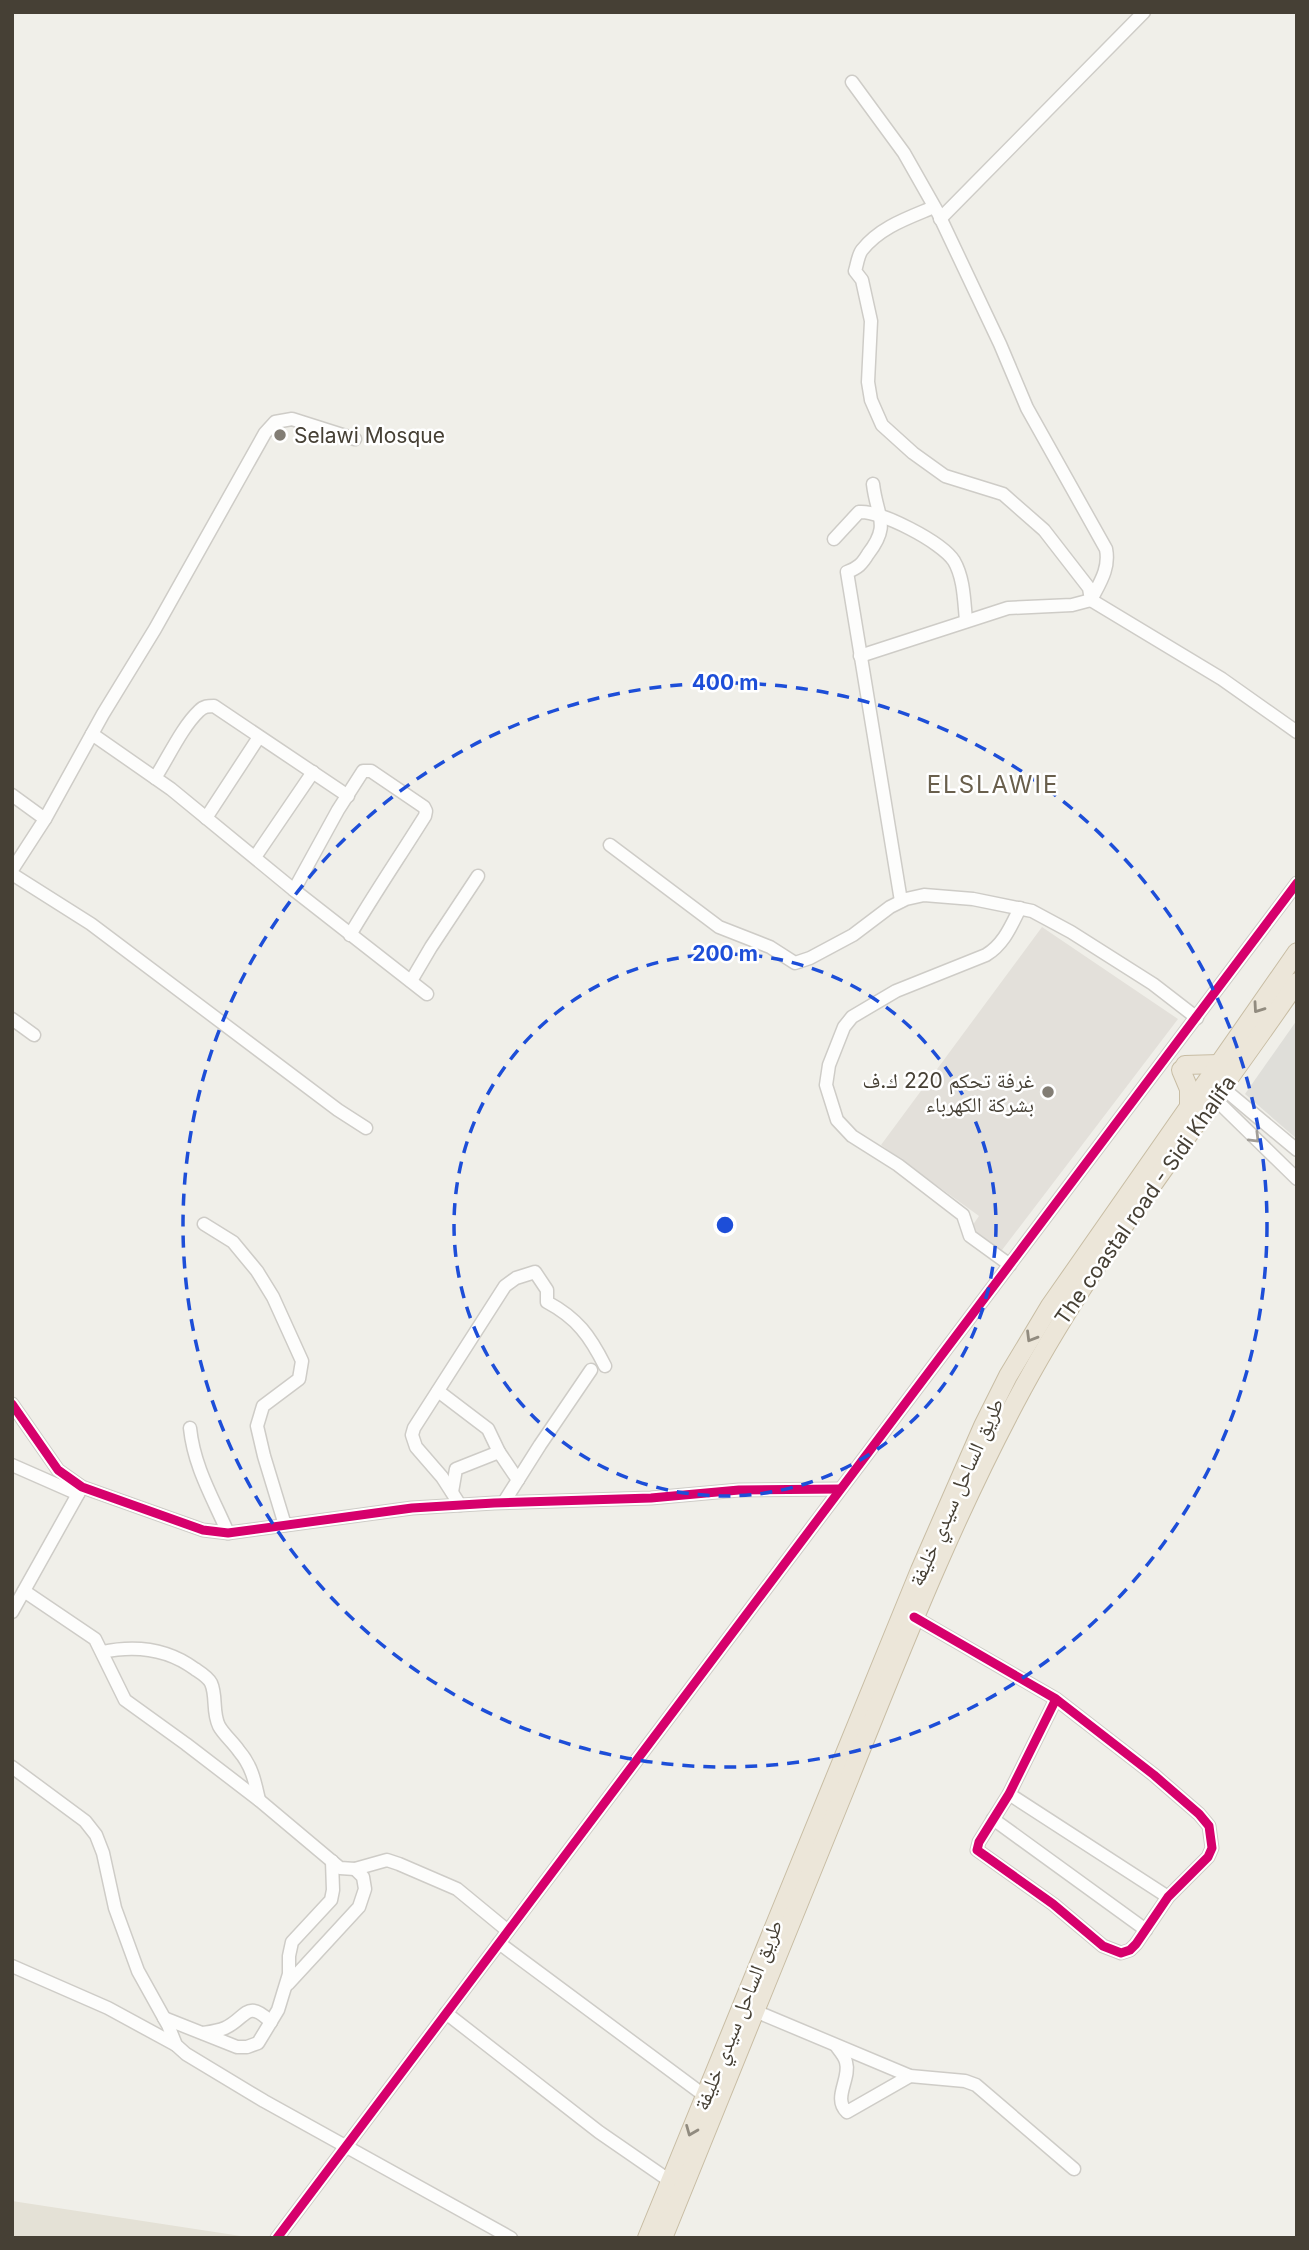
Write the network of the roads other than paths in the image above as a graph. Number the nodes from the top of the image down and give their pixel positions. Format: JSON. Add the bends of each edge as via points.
{"nodes":[{"id":1,"x":1144,"y":12,"type":"edge"},
{"id":2,"x":852,"y":82,"type":"dead end"},
{"id":3,"x":934,"y":206,"type":"junction"},
{"id":4,"x":940,"y":219,"type":"junction"},
{"id":5,"x":355,"y":439,"type":"dead end"},
{"id":6,"x":873,"y":484,"type":"dead end"},
{"id":7,"x":879,"y":516,"type":"junction"},
{"id":8,"x":834,"y":539,"type":"dead end"},
{"id":9,"x":1091,"y":600,"type":"junction"},
{"id":10,"x":966,"y":620,"type":"junction"},
{"id":11,"x":860,"y":656,"type":"junction"},
{"id":12,"x":1297,"y":732,"type":"edge"},
{"id":13,"x":92,"y":734,"type":"junction"},
{"id":14,"x":260,"y":737,"type":"junction"},
{"id":15,"x":313,"y":772,"type":"junction"},
{"id":16,"x":155,"y":778,"type":"junction"},
{"id":17,"x":12,"y":796,"type":"edge"},
{"id":18,"x":348,"y":796,"type":"junction"},
{"id":19,"x":206,"y":818,"type":"junction"},
{"id":20,"x":44,"y":819,"type":"junction"},
{"id":21,"x":610,"y":845,"type":"dead end"},
{"id":22,"x":254,"y":858,"type":"junction"},
{"id":23,"x":12,"y":872,"type":"edge"},
{"id":24,"x":478,"y":876,"type":"dead end"},
{"id":25,"x":1297,"y":883,"type":"edge"},
{"id":26,"x":294,"y":890,"type":"junction"},
{"id":27,"x":901,"y":901,"type":"junction"},
{"id":28,"x":1020,"y":908,"type":"junction"},
{"id":29,"x":350,"y":935,"type":"junction"},
{"id":30,"x":1297,"y":952,"type":"edge"},
{"id":31,"x":411,"y":981,"type":"junction"},
{"id":32,"x":1297,"y":982,"type":"edge"},
{"id":33,"x":427,"y":994,"type":"dead end"},
{"id":34,"x":1197,"y":1018,"type":"junction"},
{"id":35,"x":12,"y":1019,"type":"edge"},
{"id":36,"x":34,"y":1035,"type":"dead end"},
{"id":37,"x":1176,"y":1064,"type":"junction"},
{"id":38,"x":1214,"y":1083,"type":"junction"},
{"id":39,"x":1189,"y":1105,"type":"junction"},
{"id":40,"x":366,"y":1128,"type":"dead end"},
{"id":41,"x":1297,"y":1150,"type":"edge"},
{"id":42,"x":1297,"y":1179,"type":"edge"},
{"id":43,"x":204,"y":1224,"type":"dead end"},
{"id":44,"x":1010,"y":1265,"type":"junction"},
{"id":45,"x":605,"y":1366,"type":"dead end"},
{"id":46,"x":591,"y":1370,"type":"dead end"},
{"id":47,"x":438,"y":1391,"type":"junction"},
{"id":48,"x":12,"y":1404,"type":"edge"},
{"id":49,"x":190,"y":1428,"type":"dead end"},
{"id":50,"x":499,"y":1452,"type":"junction"},
{"id":51,"x":12,"y":1465,"type":"edge"},
{"id":52,"x":518,"y":1480,"type":"junction"},
{"id":53,"x":841,"y":1489,"type":"junction"},
{"id":54,"x":80,"y":1490,"type":"junction"},
{"id":55,"x":452,"y":1492,"type":"junction"},
{"id":56,"x":504,"y":1502,"type":"junction"},
{"id":57,"x":460,"y":1505,"type":"junction"},
{"id":58,"x":285,"y":1525,"type":"junction"},
{"id":59,"x":228,"y":1533,"type":"junction"},
{"id":60,"x":24,"y":1591,"type":"junction"},
{"id":61,"x":12,"y":1612,"type":"edge"},
{"id":62,"x":914,"y":1617,"type":"junction"},
{"id":63,"x":102,"y":1652,"type":"junction"},
{"id":64,"x":1056,"y":1699,"type":"junction"},
{"id":65,"x":12,"y":1767,"type":"edge"},
{"id":66,"x":1009,"y":1794,"type":"junction"},
{"id":67,"x":259,"y":1800,"type":"junction"},
{"id":68,"x":993,"y":1819,"type":"junction"},
{"id":69,"x":332,"y":1861,"type":"junction"},
{"id":70,"x":355,"y":1869,"type":"junction"},
{"id":71,"x":1168,"y":1898,"type":"junction"},
{"id":72,"x":1146,"y":1930,"type":"junction"},
{"id":73,"x":508,"y":1931,"type":"junction"},
{"id":74,"x":499,"y":1943,"type":"junction"},
{"id":75,"x":12,"y":1966,"type":"edge"},
{"id":76,"x":286,"y":1987,"type":"junction"},
{"id":77,"x":755,"y":2011,"type":"junction"},
{"id":78,"x":446,"y":2013,"type":"junction"},
{"id":79,"x":164,"y":2018,"type":"junction"},
{"id":80,"x":271,"y":2022,"type":"junction"},
{"id":81,"x":203,"y":2033,"type":"junction"},
{"id":82,"x":176,"y":2045,"type":"junction"},
{"id":83,"x":837,"y":2047,"type":"junction"},
{"id":84,"x":909,"y":2076,"type":"junction"},
{"id":85,"x":705,"y":2096,"type":"junction"},
{"id":86,"x":346,"y":2146,"type":"junction"},
{"id":87,"x":1074,"y":2169,"type":"dead end"},
{"id":88,"x":670,"y":2181,"type":"junction"},
{"id":89,"x":277,"y":2238,"type":"edge"},
{"id":90,"x":511,"y":2238,"type":"edge"},
{"id":91,"x":647,"y":2238,"type":"edge"},
{"id":92,"x":663,"y":2238,"type":"edge"}],
"edges":[{"from":1,"to":4,"type":"street"},
{"from":2,"to":3,"type":"street","via":[[904,153]]},
{"from":3,"to":4,"type":"street"},
{"from":3,"to":9,"type":"street","via":[[886,228],[860,251],[855,271],[862,280],[872,321],[871,400],[882,425],[913,453],[946,476],[1003,494],[1044,530],[1090,588]]},
{"from":4,"to":9,"type":"street","via":[[1027,408],[1106,549],[1105,572]]},
{"from":5,"to":13,"type":"street","via":[[292,419],[275,422],[265,433]]},
{"from":6,"to":7,"type":"street"},
{"from":7,"to":8,"type":"street","via":[[859,512]]},
{"from":7,"to":10,"type":"street","via":[[923,534],[953,560]]},
{"from":7,"to":11,"type":"street","via":[[883,526],[880,539],[858,568],[847,572]]},
{"from":9,"to":10,"type":"street","via":[[1008,608]]},
{"from":9,"to":12,"type":"street","via":[[1222,679]]},
{"from":10,"to":11,"type":"street"},
{"from":11,"to":27,"type":"street"},
{"from":13,"to":16,"type":"street"},
{"from":13,"to":20,"type":"street"},
{"from":14,"to":15,"type":"street"},
{"from":14,"to":16,"type":"street","via":[[214,706],[206,706]]},
{"from":14,"to":19,"type":"street"},
{"from":15,"to":18,"type":"street"},
{"from":15,"to":22,"type":"street"},
{"from":16,"to":19,"type":"street"},
{"from":17,"to":20,"type":"street"},
{"from":18,"to":26,"type":"street"},
{"from":18,"to":29,"type":"street","via":[[366,770],[426,811]]},
{"from":19,"to":22,"type":"street"},
{"from":20,"to":23,"type":"street"},
{"from":21,"to":27,"type":"street","via":[[719,927],[770,947],[795,963],[853,935]]},
{"from":22,"to":26,"type":"street"},
{"from":23,"to":40,"type":"street","via":[[91,924]]},
{"from":24,"to":31,"type":"street"},
{"from":25,"to":34,"type":"street"},
{"from":26,"to":29,"type":"street"},
{"from":27,"to":28,"type":"street","via":[[924,894]]},
{"from":28,"to":34,"type":"street","via":[[1071,932]]},
{"from":28,"to":44,"type":"street","via":[[996,949],[896,991],[852,1017],[839,1039],[825,1085],[837,1120],[852,1136],[963,1215],[970,1236]]},
{"from":29,"to":31,"type":"street"},
{"from":30,"to":38,"type":"highway","name":"طريق الساحل سيدي خليفة","one_way":true},
{"from":31,"to":33,"type":"street"},
{"from":32,"to":38,"type":"highway","name":"The coastal road - Sidi Khalifa"},
{"from":34,"to":37,"type":"street"},
{"from":35,"to":36,"type":"street"},
{"from":37,"to":38,"type":"highway"},
{"from":37,"to":38,"type":"street"},
{"from":37,"to":39,"type":"highway","via":[[1189,1088]]},
{"from":37,"to":44,"type":"street"},
{"from":38,"to":39,"type":"highway","name":"طريق الساحل سيدي خليفة"},
{"from":38,"to":41,"type":"street"},
{"from":38,"to":42,"type":"street","one_way":true},
{"from":38,"to":62,"type":"highway","name":"The coastal road - Sidi Khalifa","via":[[1068,1308],[970,1491]]},
{"from":39,"to":85,"type":"highway","name":"طريق الساحل سيدي خليفة","one_way":true,"via":[[1050,1306],[983,1426]]},
{"from":43,"to":58,"type":"street","via":[[233,1242],[257,1272],[302,1361],[299,1379],[263,1406],[257,1426]]},
{"from":44,"to":53,"type":"street"},
{"from":45,"to":47,"type":"street","via":[[582,1328],[547,1302],[547,1290],[535,1272],[505,1286]]},
{"from":46,"to":52,"type":"street"},
{"from":47,"to":50,"type":"street","via":[[488,1429]]},
{"from":47,"to":55,"type":"street","via":[[412,1434],[416,1447]]},
{"from":48,"to":54,"type":"street","via":[[58,1470]]},
{"from":49,"to":59,"type":"street","via":[[199,1472]]},
{"from":50,"to":52,"type":"street"},
{"from":50,"to":55,"type":"street","via":[[456,1469]]},
{"from":51,"to":54,"type":"street"},
{"from":52,"to":56,"type":"street"},
{"from":53,"to":56,"type":"street"},
{"from":53,"to":73,"type":"street"},
{"from":54,"to":59,"type":"street","via":[[203,1530]]},
{"from":54,"to":60,"type":"street"},
{"from":55,"to":57,"type":"street"},
{"from":56,"to":57,"type":"street"},
{"from":57,"to":58,"type":"street"},
{"from":58,"to":59,"type":"street"},
{"from":60,"to":61,"type":"street"},
{"from":60,"to":63,"type":"street","via":[[96,1639]]},
{"from":62,"to":64,"type":"street"},
{"from":62,"to":77,"type":"highway","name":"The coastal road - Sidi Khalifa"},
{"from":63,"to":67,"type":"street","via":[[125,1700]]},
{"from":63,"to":67,"type":"street","via":[[132,1648],[162,1652],[205,1675],[212,1685],[220,1729],[248,1762]]},
{"from":64,"to":66,"type":"street"},
{"from":64,"to":71,"type":"street","via":[[1168,1787],[1209,1826],[1212,1848],[1208,1857]]},
{"from":65,"to":79,"type":"street","via":[[85,1821],[96,1835],[115,1908],[138,1970]]},
{"from":66,"to":68,"type":"street"},
{"from":66,"to":71,"type":"street"},
{"from":67,"to":69,"type":"street"},
{"from":68,"to":72,"type":"street"},
{"from":68,"to":72,"type":"street","via":[[979,1842],[979,1852],[1053,1903],[1103,1946],[1121,1953],[1130,1950]]},
{"from":69,"to":70,"type":"street","via":[[340,1868]]},
{"from":69,"to":76,"type":"street","via":[[331,1900],[292,1942]]},
{"from":70,"to":73,"type":"street","via":[[387,1860],[444,1881]]},
{"from":70,"to":76,"type":"street","via":[[363,1877],[365,1889],[359,1906]]},
{"from":71,"to":72,"type":"street"},
{"from":73,"to":74,"type":"street"},
{"from":74,"to":78,"type":"street"},
{"from":74,"to":85,"type":"street"},
{"from":75,"to":82,"type":"street","via":[[108,2008]]},
{"from":76,"to":80,"type":"street"},
{"from":77,"to":83,"type":"street"},
{"from":77,"to":92,"type":"highway","name":"The coastal road - Sidi Khalifa"},
{"from":78,"to":86,"type":"street"},
{"from":78,"to":88,"type":"street"},
{"from":79,"to":81,"type":"street"},
{"from":79,"to":82,"type":"street"},
{"from":80,"to":81,"type":"street","via":[[246,2010],[223,2029]]},
{"from":80,"to":81,"type":"street","via":[[258,2043],[247,2047]]},
{"from":82,"to":86,"type":"street","via":[[204,2066]]},
{"from":83,"to":84,"type":"street"},
{"from":83,"to":84,"type":"street","via":[[846,2062],[841,2094],[847,2112]]},
{"from":84,"to":87,"type":"street","via":[[976,2085]]},
{"from":85,"to":88,"type":"highway","name":"طريق الساحل سيدي خليفة","one_way":true},
{"from":86,"to":89,"type":"street"},
{"from":86,"to":90,"type":"street"},
{"from":88,"to":91,"type":"highway","name":"طريق الساحل سيدي خليفة"}]}
